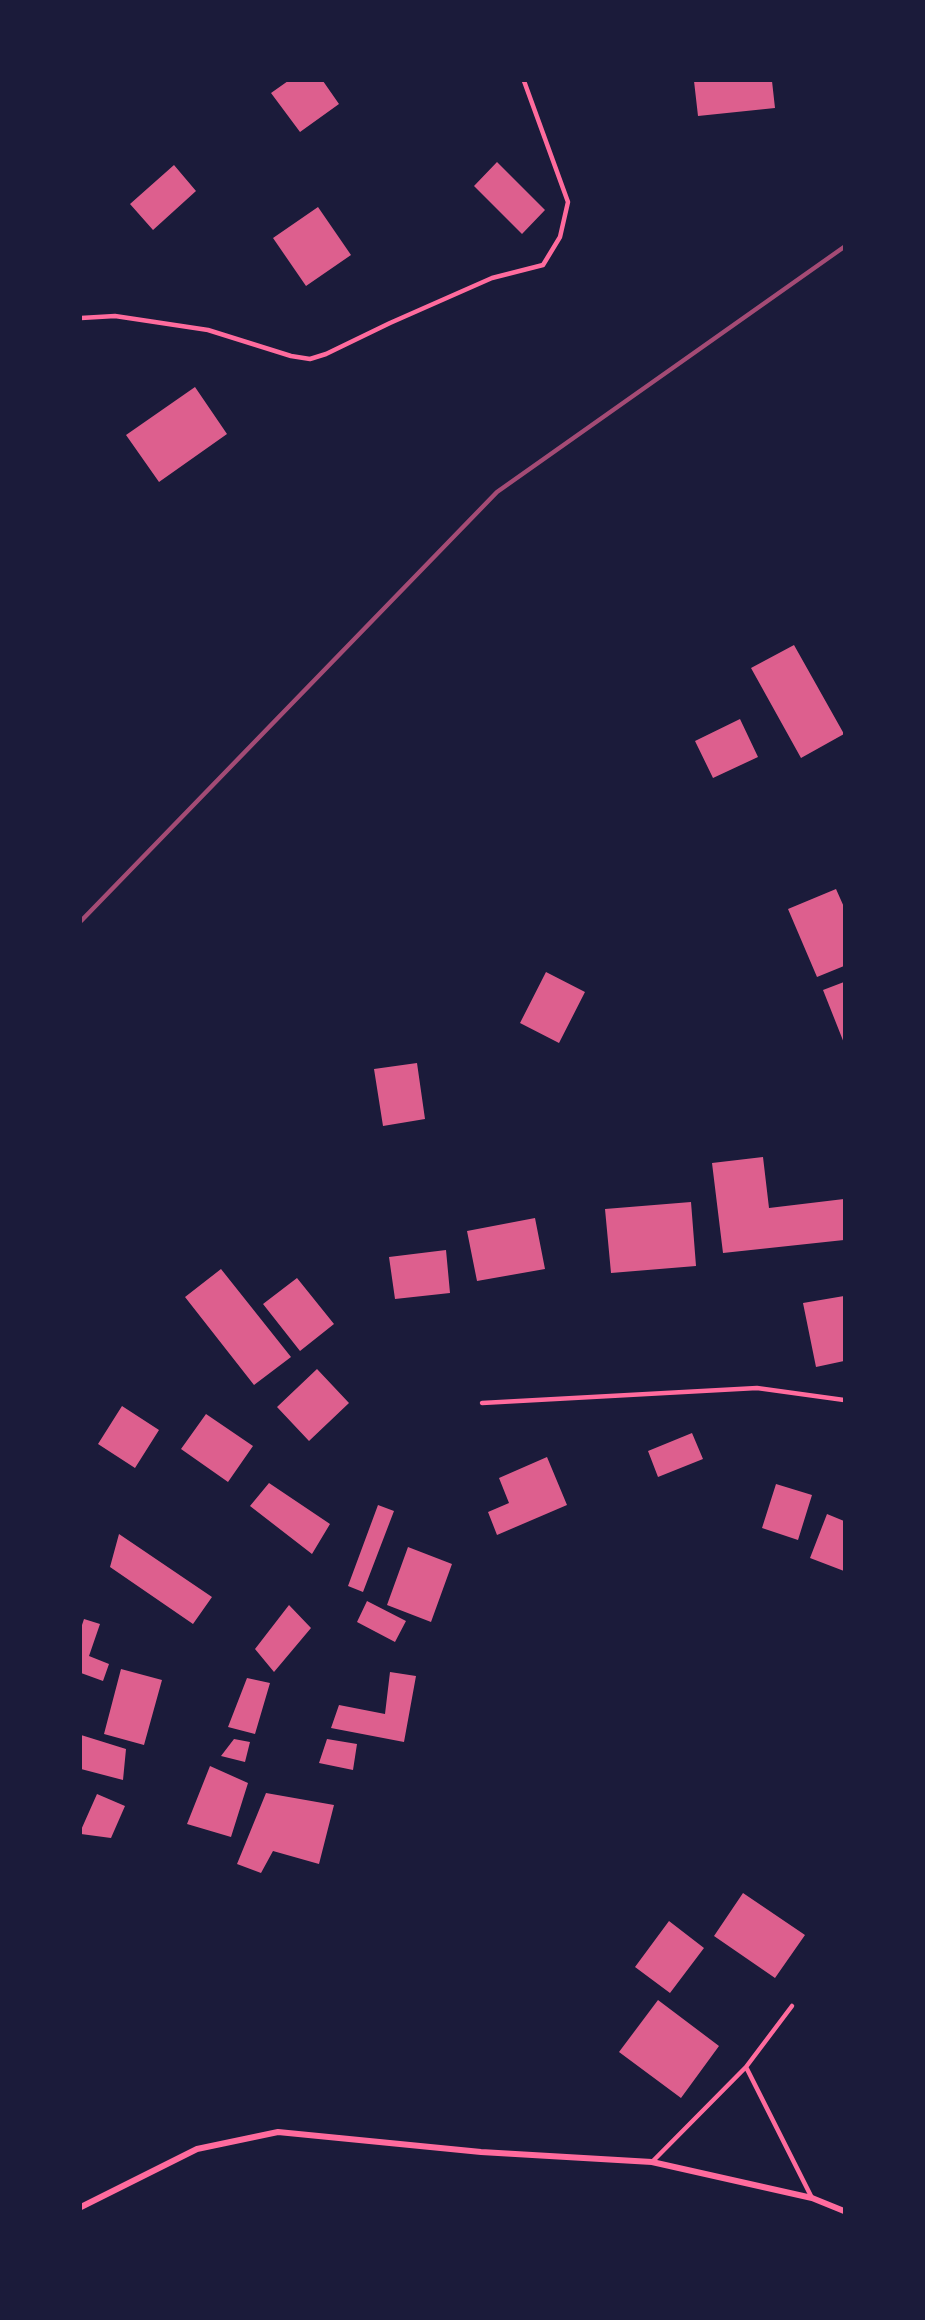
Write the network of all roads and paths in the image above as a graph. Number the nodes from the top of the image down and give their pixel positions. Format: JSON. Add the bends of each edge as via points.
{"nodes":[{"id":1,"x":524,"y":81,"type":"edge"},
{"id":2,"x":81,"y":318,"type":"edge"},
{"id":3,"x":844,"y":1400,"type":"edge"},
{"id":4,"x":482,"y":1403,"type":"dead end"},
{"id":5,"x":792,"y":2006,"type":"dead end"},
{"id":6,"x":746,"y":2067,"type":"junction"},
{"id":7,"x":652,"y":2162,"type":"junction"},
{"id":8,"x":812,"y":2198,"type":"junction"},
{"id":9,"x":81,"y":2207,"type":"edge"},
{"id":10,"x":844,"y":2211,"type":"edge"}],
"edges":[{"from":1,"to":2,"type":"lane","via":[[568,202],[560,237],[543,265],[492,278],[310,359],[208,330],[115,316]]},
{"from":3,"to":4,"type":"lane","via":[[757,1388]]},
{"from":5,"to":6,"type":"lane"},
{"from":6,"to":7,"type":"lane"},
{"from":6,"to":8,"type":"lane"},
{"from":7,"to":8,"type":"street"},
{"from":7,"to":9,"type":"street","via":[[481,2152],[278,2132],[197,2149]]},
{"from":8,"to":10,"type":"street"}]}
